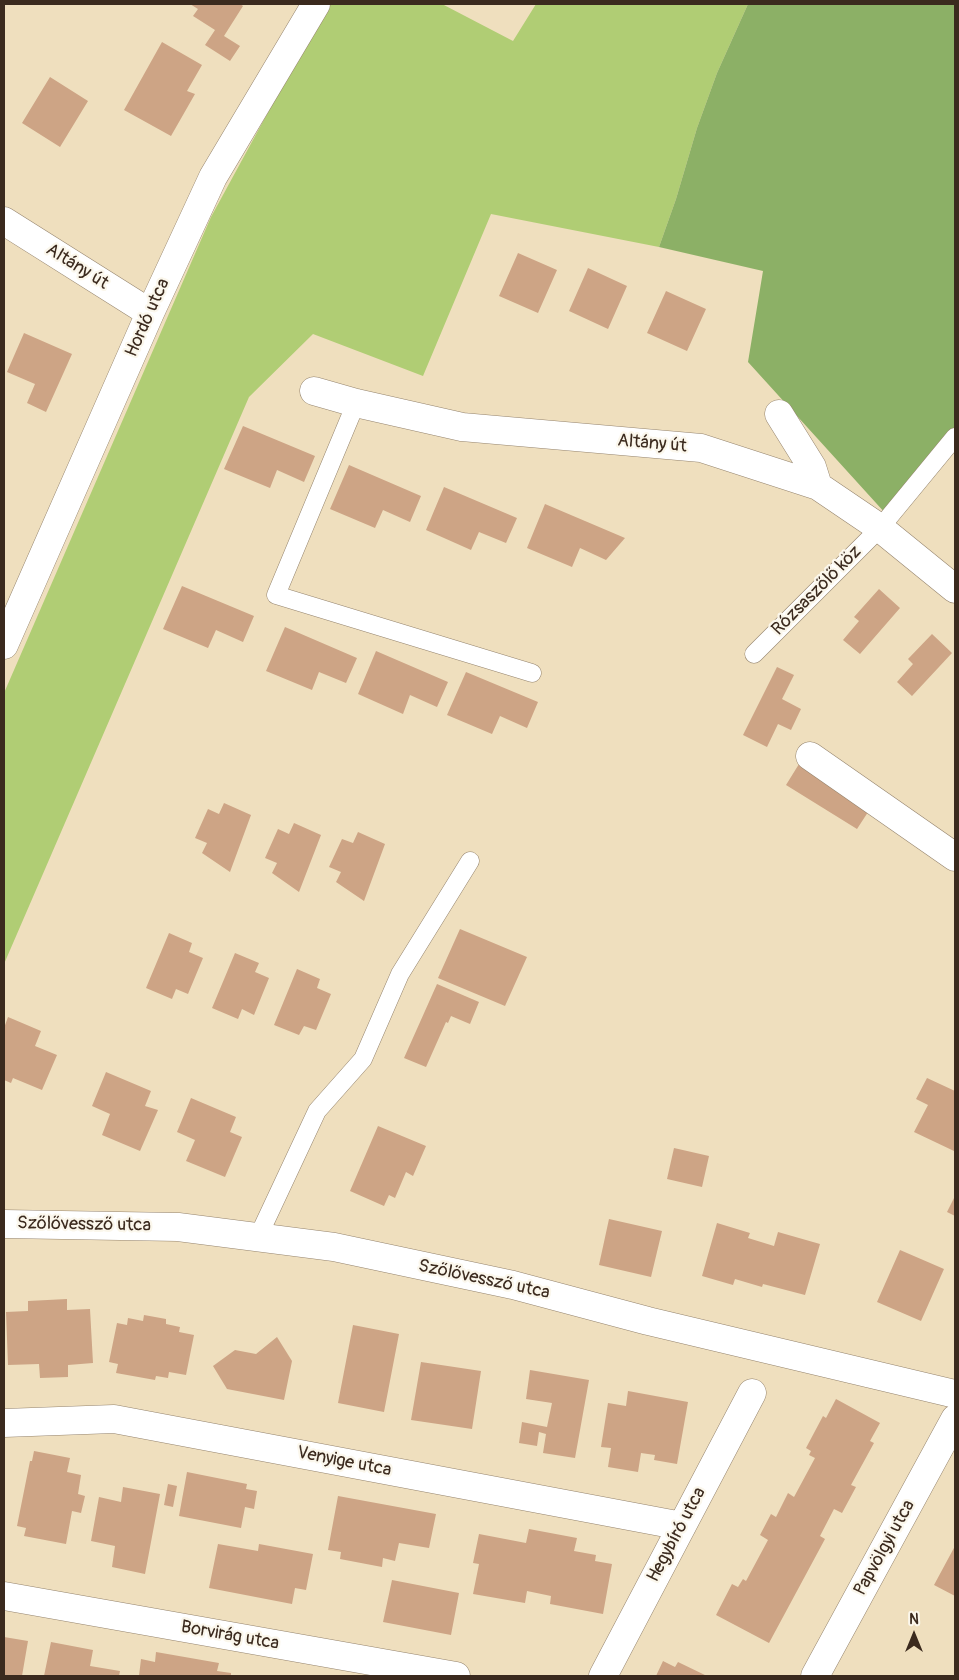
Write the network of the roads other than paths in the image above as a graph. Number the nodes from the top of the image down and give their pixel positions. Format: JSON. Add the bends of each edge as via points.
{"nodes":[{"id":1,"x":316,"y":4,"type":"edge"},
{"id":2,"x":4,"y":221,"type":"edge"},
{"id":3,"x":150,"y":313,"type":"junction"},
{"id":4,"x":314,"y":391,"type":"dead end"},
{"id":5,"x":356,"y":403,"type":"junction"},
{"id":6,"x":780,"y":414,"type":"dead end"},
{"id":7,"x":955,"y":437,"type":"edge"},
{"id":8,"x":818,"y":486,"type":"junction"},
{"id":9,"x":880,"y":528,"type":"junction"},
{"id":10,"x":955,"y":589,"type":"edge"},
{"id":11,"x":4,"y":645,"type":"edge"},
{"id":12,"x":754,"y":654,"type":"dead end"},
{"id":13,"x":532,"y":672,"type":"dead end"},
{"id":14,"x":810,"y":756,"type":"dead end"},
{"id":15,"x":955,"y":857,"type":"edge"},
{"id":16,"x":470,"y":861,"type":"dead end"},
{"id":17,"x":4,"y":1224,"type":"edge"},
{"id":18,"x":258,"y":1237,"type":"junction"},
{"id":19,"x":752,"y":1393,"type":"dead end"},
{"id":20,"x":955,"y":1394,"type":"edge"},
{"id":21,"x":955,"y":1419,"type":"edge"},
{"id":22,"x":4,"y":1422,"type":"edge"},
{"id":23,"x":682,"y":1526,"type":"junction"},
{"id":24,"x":4,"y":1596,"type":"edge"},
{"id":25,"x":456,"y":1676,"type":"edge"},
{"id":26,"x":603,"y":1676,"type":"edge"},
{"id":27,"x":815,"y":1676,"type":"edge"}],
"edges":[{"from":1,"to":3,"type":"street","name":"Hordó utca","via":[[214,177]]},
{"from":2,"to":3,"type":"street","name":"Altány út"},
{"from":3,"to":11,"type":"street","name":"Hordó utca"},
{"from":4,"to":5,"type":"street","name":"Altány út"},
{"from":5,"to":8,"type":"street","name":"Altány út","via":[[462,427],[701,448]]},
{"from":5,"to":13,"type":"lane","via":[[276,595]]},
{"from":6,"to":8,"type":"street","via":[[812,467]]},
{"from":7,"to":9,"type":"lane","name":"Rózsaszőlő köz"},
{"from":8,"to":9,"type":"street","name":"Altány út"},
{"from":9,"to":10,"type":"street","name":"Altány út"},
{"from":9,"to":12,"type":"lane","name":"Rózsaszőlő köz"},
{"from":14,"to":15,"type":"street"},
{"from":16,"to":18,"type":"lane","via":[[400,974],[363,1059],[317,1111]]},
{"from":17,"to":18,"type":"street","name":"Szőlővessző utca","via":[[178,1227]]},
{"from":18,"to":20,"type":"street","name":"Szőlővessző utca","via":[[334,1247],[513,1285],[648,1321]]},
{"from":19,"to":23,"type":"street","name":"Hegybíró utca"},
{"from":21,"to":27,"type":"street","name":"Papvölgyi utca"},
{"from":22,"to":23,"type":"street","name":"Venyige utca","via":[[114,1419]]},
{"from":23,"to":26,"type":"street","name":"Hegybíró utca"},
{"from":24,"to":25,"type":"street","name":"Borvirág utca"}]}
